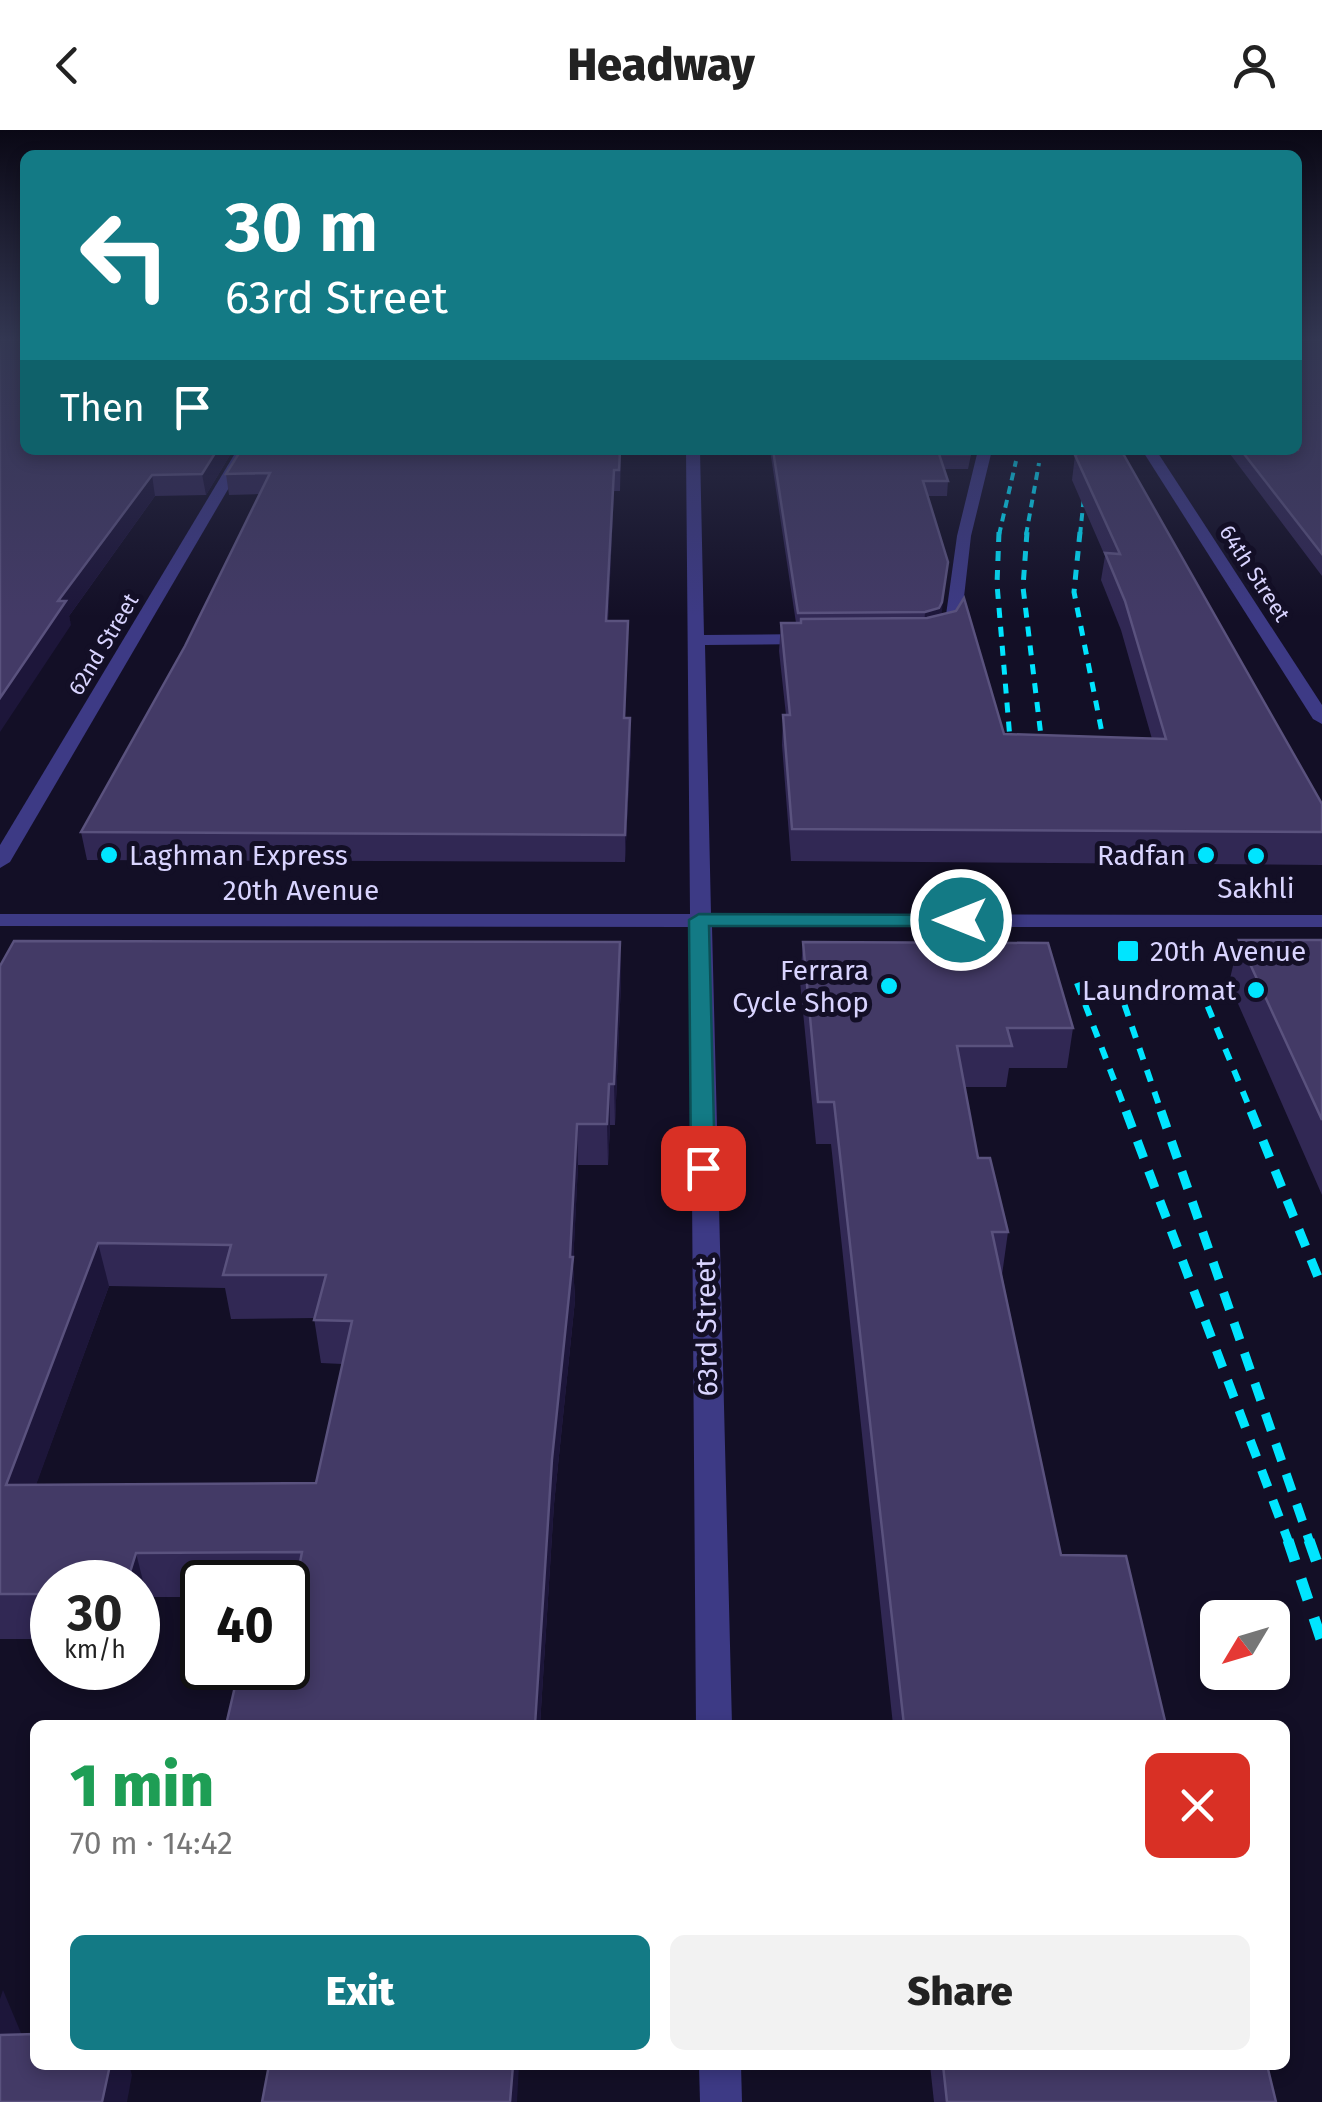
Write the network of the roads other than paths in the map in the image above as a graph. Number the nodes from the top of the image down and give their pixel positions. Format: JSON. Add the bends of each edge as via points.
{"nodes":[{"id":1,"x":241,"y":455,"type":"edge"},
{"id":2,"x":693,"y":455,"type":"edge"},
{"id":3,"x":984,"y":455,"type":"edge"},
{"id":4,"x":1153,"y":455,"type":"edge"},
{"id":5,"x":924,"y":638,"type":"edge"},
{"id":6,"x":824,"y":639,"type":"edge"},
{"id":7,"x":695,"y":640,"type":"junction"},
{"id":8,"x":1322,"y":719,"type":"edge"},
{"id":9,"x":0,"y":862,"type":"edge"},
{"id":10,"x":0,"y":920,"type":"edge"},
{"id":11,"x":699,"y":920,"type":"junction"},
{"id":12,"x":1322,"y":921,"type":"edge"},
{"id":13,"x":714,"y":1720,"type":"edge"},
{"id":14,"x":720,"y":2070,"type":"edge"},
{"id":15,"x":721,"y":2102,"type":"edge"}],
"edges":[{"from":1,"to":9,"type":"street","name":"62nd Street"},
{"from":2,"to":7,"type":"street","name":"63rd Street"},
{"from":3,"to":5,"type":"street","via":[[963,532],[953,623],[946,633]]},
{"from":4,"to":8,"type":"street","name":"64th Street"},
{"from":6,"to":7,"type":"street"},
{"from":7,"to":11,"type":"street","name":"63rd Street"},
{"from":10,"to":11,"type":"street","name":"20th Avenue"},
{"from":11,"to":12,"type":"street","name":"20th Avenue"},
{"from":11,"to":13,"type":"street","name":"63rd Street"},
{"from":14,"to":15,"type":"street"}]}
